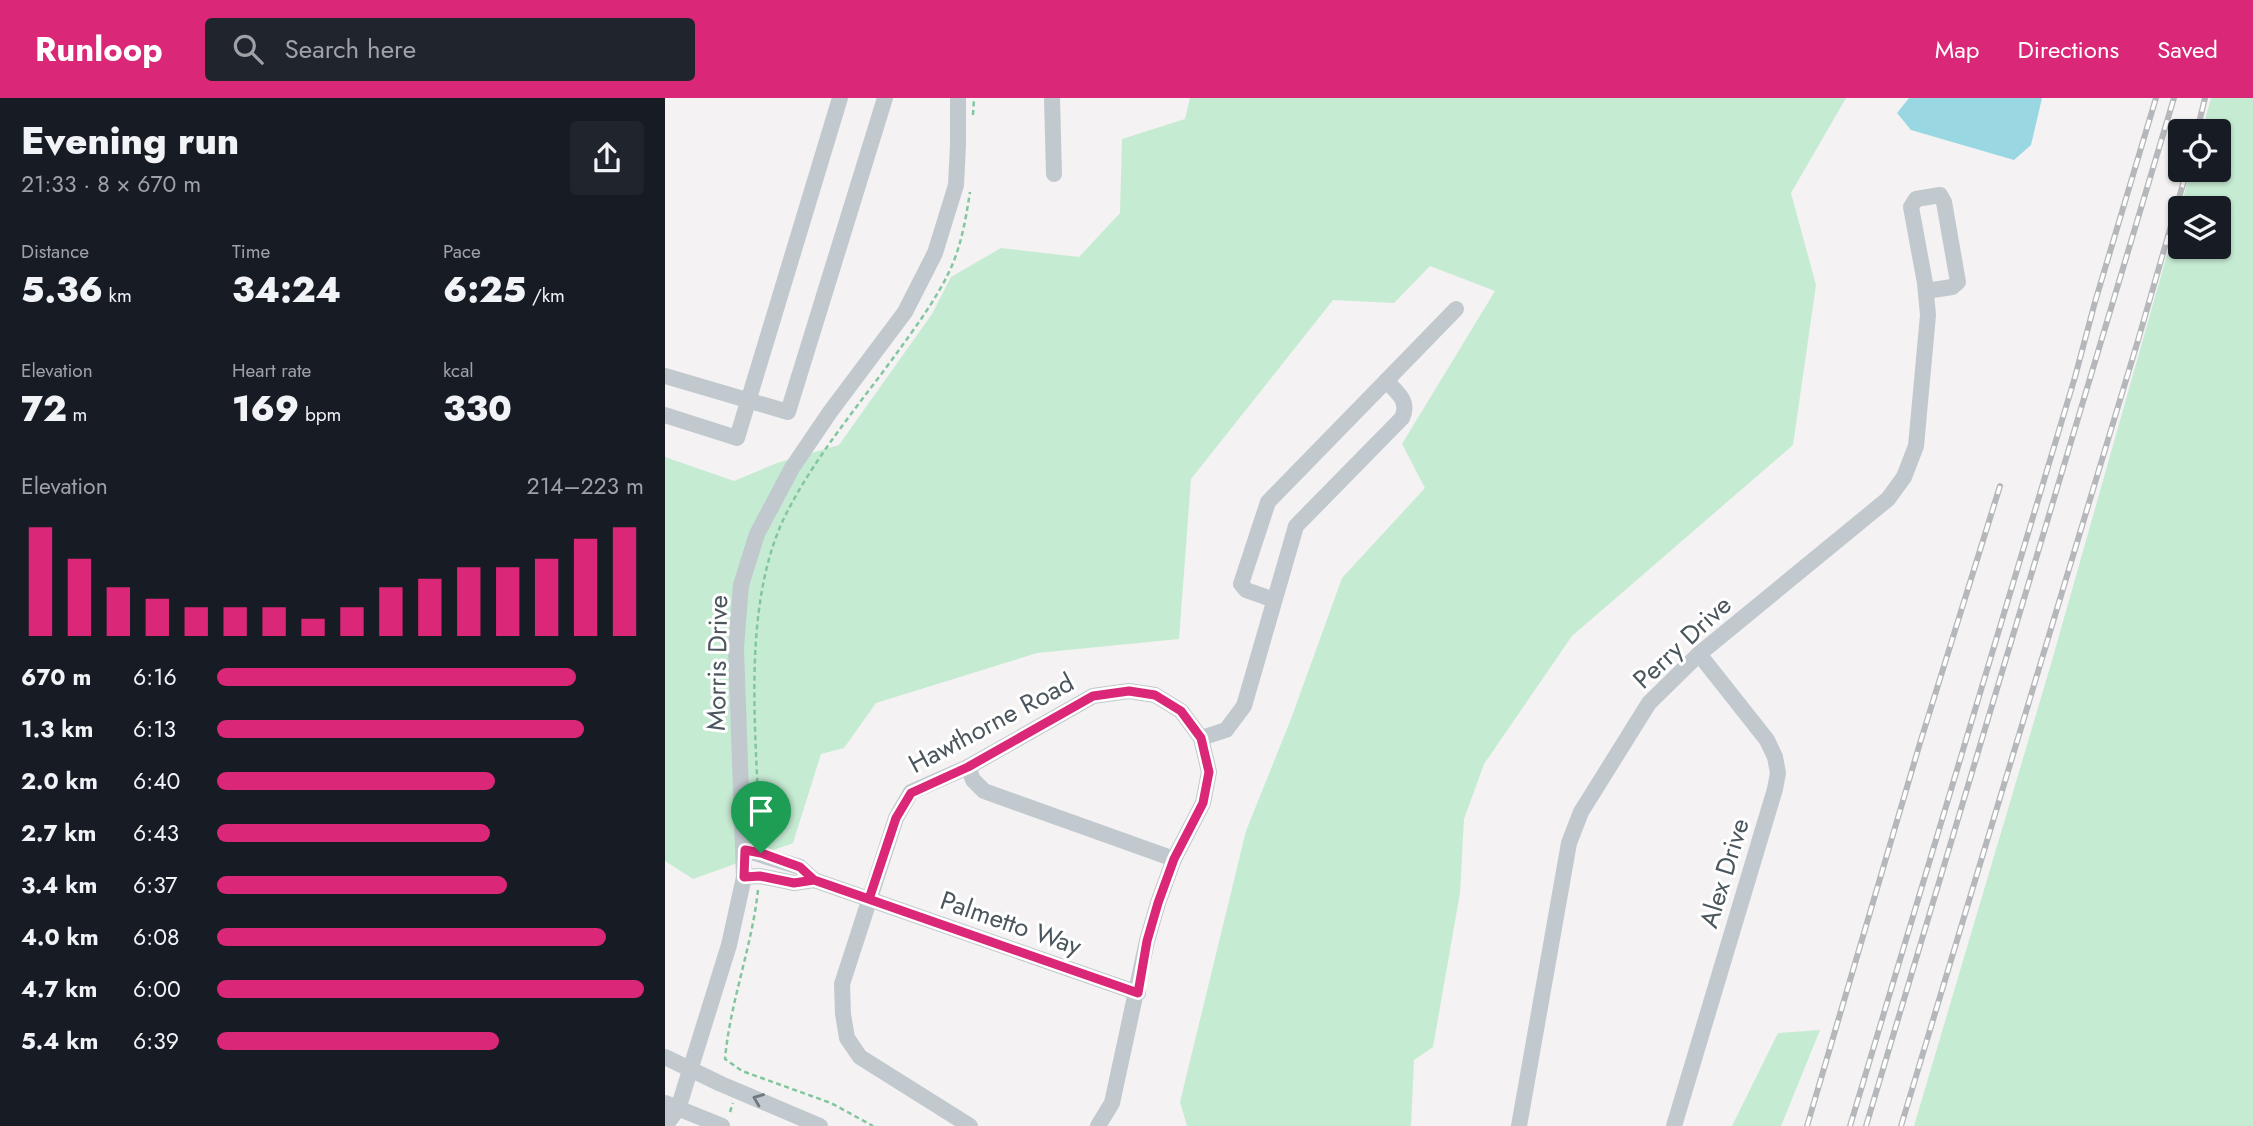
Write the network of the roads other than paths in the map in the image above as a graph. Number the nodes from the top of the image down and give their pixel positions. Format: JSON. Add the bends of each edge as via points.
{"nodes":[{"id":1,"x":840,"y":98,"type":"edge"},
{"id":2,"x":884,"y":98,"type":"edge"},
{"id":3,"x":958,"y":98,"type":"edge"},
{"id":4,"x":1052,"y":98,"type":"edge"},
{"id":5,"x":1054,"y":174,"type":"dead end"},
{"id":6,"x":1926,"y":287,"type":"junction"},
{"id":7,"x":1456,"y":309,"type":"dead end"},
{"id":8,"x":665,"y":376,"type":"edge"},
{"id":9,"x":1386,"y":381,"type":"junction"},
{"id":10,"x":748,"y":402,"type":"junction"},
{"id":11,"x":665,"y":415,"type":"edge"},
{"id":12,"x":1275,"y":600,"type":"junction"},
{"id":13,"x":1699,"y":654,"type":"junction"},
{"id":14,"x":1201,"y":738,"type":"junction"},
{"id":15,"x":968,"y":767,"type":"junction"},
{"id":16,"x":753,"y":851,"type":"junction"},
{"id":17,"x":1174,"y":859,"type":"junction"},
{"id":18,"x":752,"y":876,"type":"junction"},
{"id":19,"x":814,"y":880,"type":"junction"},
{"id":20,"x":869,"y":899,"type":"junction"},
{"id":21,"x":1138,"y":993,"type":"junction"},
{"id":22,"x":665,"y":1057,"type":"edge"},
{"id":23,"x":689,"y":1069,"type":"junction"},
{"id":24,"x":672,"y":1106,"type":"edge"},
{"id":25,"x":726,"y":1119,"type":"edge"},
{"id":26,"x":665,"y":1126,"type":"edge"},
{"id":27,"x":682,"y":1126,"type":"edge"},
{"id":28,"x":820,"y":1126,"type":"edge"},
{"id":29,"x":970,"y":1126,"type":"edge"},
{"id":30,"x":1098,"y":1126,"type":"edge"},
{"id":31,"x":1520,"y":1126,"type":"edge"},
{"id":32,"x":1674,"y":1126,"type":"edge"}],
"edges":[{"from":1,"to":10,"type":"street"},
{"from":2,"to":10,"type":"street","via":[[788,412]]},
{"from":3,"to":16,"type":"street","name":"Morris Drive","via":[[955,185],[935,253],[905,312],[792,468],[757,534],[741,584],[736,648]]},
{"from":4,"to":5,"type":"street"},
{"from":6,"to":6,"type":"street","name":"Perry Drive","via":[[1911,208],[1916,200],[1940,195],[1958,282],[1952,287]]},
{"from":6,"to":13,"type":"street","name":"Perry Drive","via":[[1928,315],[1916,446],[1904,477],[1888,499]]},
{"from":7,"to":9,"type":"street"},
{"from":8,"to":10,"type":"street"},
{"from":9,"to":12,"type":"street","via":[[1405,404],[1402,418],[1296,526]]},
{"from":9,"to":12,"type":"street","via":[[1268,502],[1241,583],[1246,590]]},
{"from":10,"to":11,"type":"street","via":[[737,438]]},
{"from":12,"to":14,"type":"street","via":[[1244,706],[1226,730]]},
{"from":13,"to":31,"type":"street","name":"Perry Drive","via":[[1649,703],[1581,812],[1569,843]]},
{"from":13,"to":32,"type":"street","name":"Alex Drive","via":[[1767,740],[1778,773]]},
{"from":14,"to":15,"type":"street","name":"Hawthorne Road","via":[[1181,711],[1155,695],[1129,691],[1093,696]]},
{"from":14,"to":17,"type":"street","name":"Hawthorne Road","via":[[1209,772],[1203,803]]},
{"from":15,"to":17,"type":"street","via":[[984,791]]},
{"from":15,"to":20,"type":"street","name":"Hawthorne Road","via":[[911,793],[896,818]]},
{"from":16,"to":18,"type":"street","name":"Morris Drive"},
{"from":16,"to":19,"type":"street","via":[[800,867]]},
{"from":17,"to":21,"type":"street","name":"Hawthorne Road","via":[[1147,941]]},
{"from":18,"to":19,"type":"street","via":[[794,883]]},
{"from":18,"to":23,"type":"street","name":"Morris Drive"},
{"from":19,"to":20,"type":"street"},
{"from":20,"to":21,"type":"street","name":"Palmetto Way"},
{"from":20,"to":29,"type":"street","name":"Hawthorne Road","via":[[842,984],[848,1038],[860,1057]]},
{"from":21,"to":30,"type":"street","name":"Hawthorne Road","via":[[1112,1103]]},
{"from":22,"to":23,"type":"street"},
{"from":23,"to":24,"type":"street","name":"Morris Drive"},
{"from":28,"to":23,"type":"street","one_way":true},
{"from":24,"to":25,"type":"street"},
{"from":24,"to":26,"type":"street"},
{"from":24,"to":27,"type":"street"}]}
